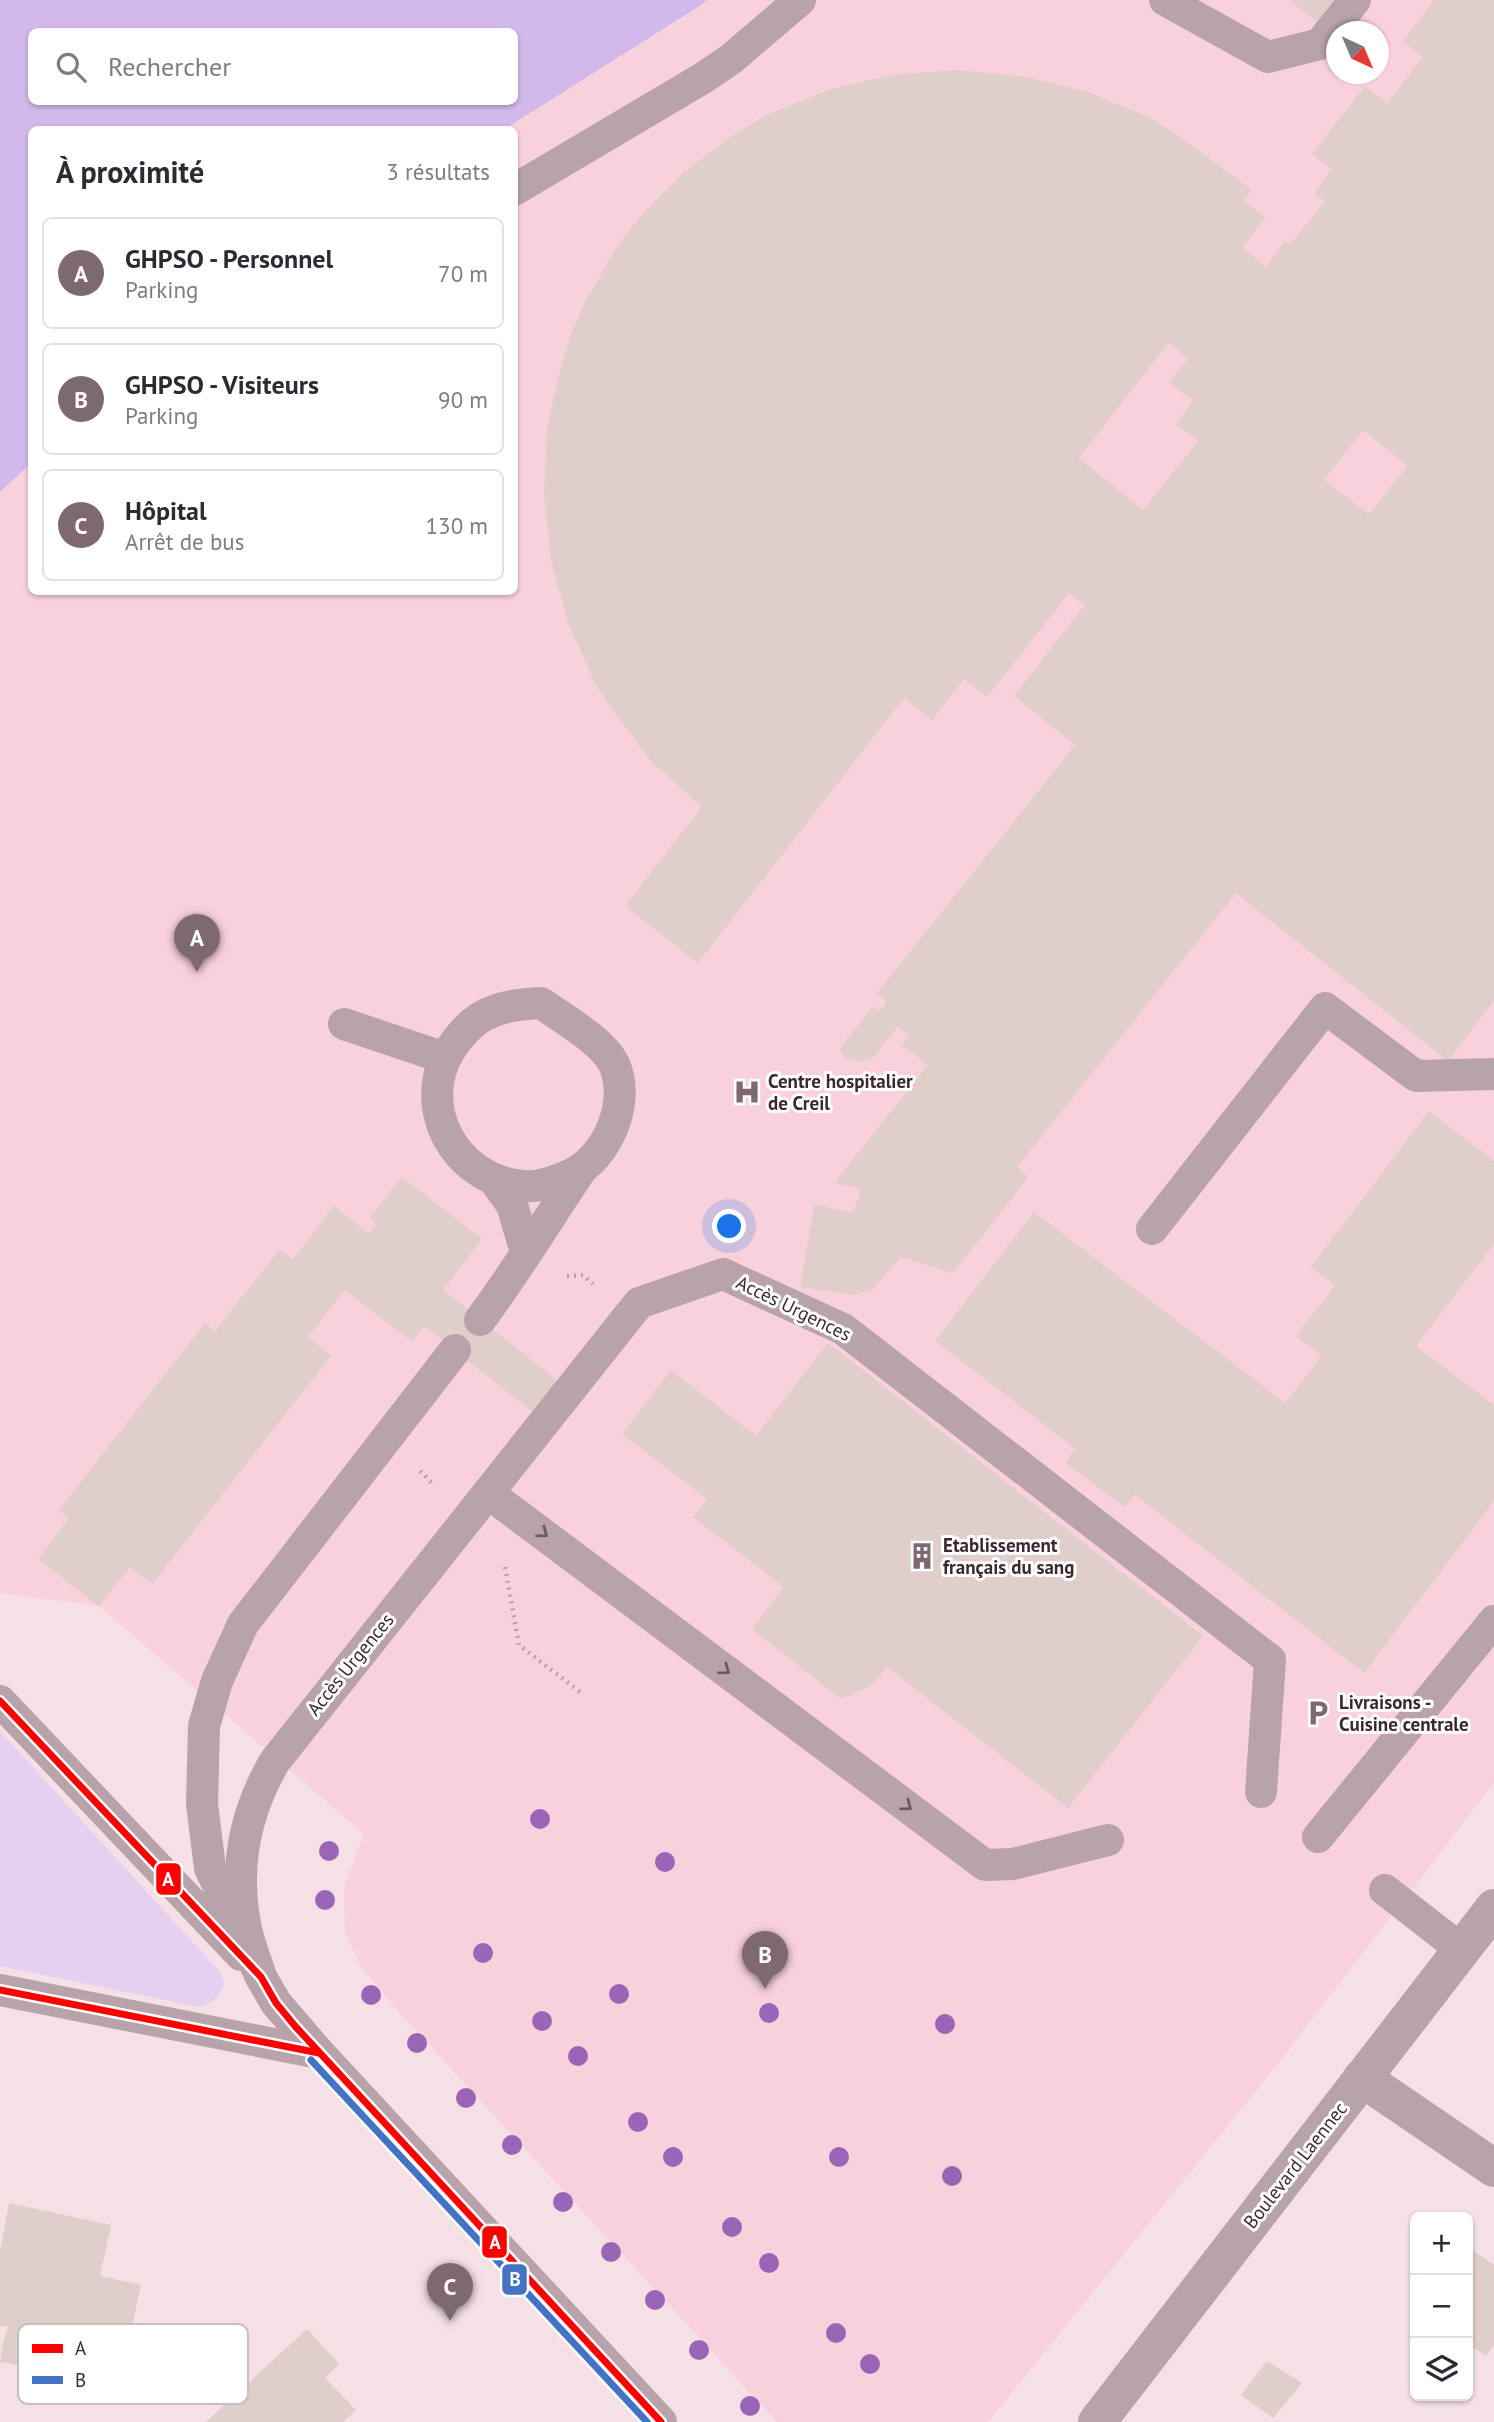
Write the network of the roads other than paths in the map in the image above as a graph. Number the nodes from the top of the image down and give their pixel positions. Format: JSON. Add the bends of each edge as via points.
{"nodes":[{"id":1,"x":800,"y":0,"type":"edge"},
{"id":2,"x":1165,"y":0,"type":"edge"},
{"id":3,"x":1355,"y":0,"type":"edge"},
{"id":4,"x":518,"y":188,"type":"edge"},
{"id":5,"x":344,"y":1024,"type":"dead end"},
{"id":6,"x":445,"y":1058,"type":"junction"},
{"id":7,"x":1494,"y":1074,"type":"edge"},
{"id":8,"x":582,"y":1169,"type":"junction"},
{"id":9,"x":494,"y":1180,"type":"junction"},
{"id":10,"x":1152,"y":1229,"type":"dead end"},
{"id":11,"x":526,"y":1252,"type":"junction"},
{"id":12,"x":480,"y":1320,"type":"dead end"},
{"id":13,"x":455,"y":1350,"type":"dead end"},
{"id":14,"x":488,"y":1493,"type":"junction"},
{"id":15,"x":1494,"y":1620,"type":"edge"},
{"id":16,"x":0,"y":1700,"type":"edge"},
{"id":17,"x":1261,"y":1792,"type":"dead end"},
{"id":18,"x":1318,"y":1837,"type":"dead end"},
{"id":19,"x":1108,"y":1840,"type":"dead end"},
{"id":20,"x":1385,"y":1890,"type":"dead end"},
{"id":21,"x":1494,"y":1908,"type":"edge"},
{"id":22,"x":1462,"y":1950,"type":"junction"},
{"id":23,"x":261,"y":1977,"type":"junction"},
{"id":24,"x":0,"y":1990,"type":"edge"},
{"id":25,"x":319,"y":2053,"type":"junction"},
{"id":26,"x":1362,"y":2078,"type":"junction"},
{"id":27,"x":1494,"y":2168,"type":"edge"},
{"id":28,"x":661,"y":2422,"type":"edge"},
{"id":29,"x":1097,"y":2422,"type":"edge"}],
"edges":[{"from":1,"to":4,"type":"lane","via":[[703,78]]},
{"from":2,"to":3,"type":"lane","via":[[1268,57],[1320,44]]},
{"from":5,"to":6,"type":"lane"},
{"from":6,"to":8,"type":"lane","via":[[467,1027],[492,1011],[522,1004],[541,1003],[597,1044],[614,1064],[619,1093],[616,1122],[602,1148]]},
{"from":6,"to":9,"type":"lane","via":[[437,1080],[438,1111],[448,1140],[467,1164]]},
{"from":7,"to":10,"type":"lane","via":[[1416,1076],[1325,1008]]},
{"from":8,"to":9,"type":"lane","via":[[554,1183],[523,1187]]},
{"from":8,"to":11,"type":"lane"},
{"from":9,"to":11,"type":"lane","via":[[512,1205]]},
{"from":11,"to":12,"type":"lane"},
{"from":13,"to":23,"type":"lane","via":[[243,1624],[217,1681],[204,1726],[202,1804],[210,1868]]},
{"from":14,"to":17,"type":"lane","name":"Accès Urgences","via":[[639,1303],[723,1274],[843,1329],[1270,1660]]},
{"from":14,"to":19,"type":"lane","one_way":true,"via":[[985,1865],[1013,1864]]},
{"from":14,"to":23,"type":"lane","name":"Accès Urgences","via":[[295,1733],[260,1786],[247,1820],[242,1886],[245,1925]]},
{"from":15,"to":18,"type":"lane"},
{"from":16,"to":23,"type":"lane"},
{"from":20,"to":22,"type":"lane"},
{"from":21,"to":22,"type":"street","name":"Boulevard Laennec"},
{"from":22,"to":26,"type":"street","name":"Boulevard Laennec"},
{"from":23,"to":25,"type":"lane","via":[[276,2003]]},
{"from":24,"to":25,"type":"lane"},
{"from":25,"to":28,"type":"lane"},
{"from":26,"to":27,"type":"street"},
{"from":26,"to":29,"type":"street","name":"Boulevard Laennec"}]}
